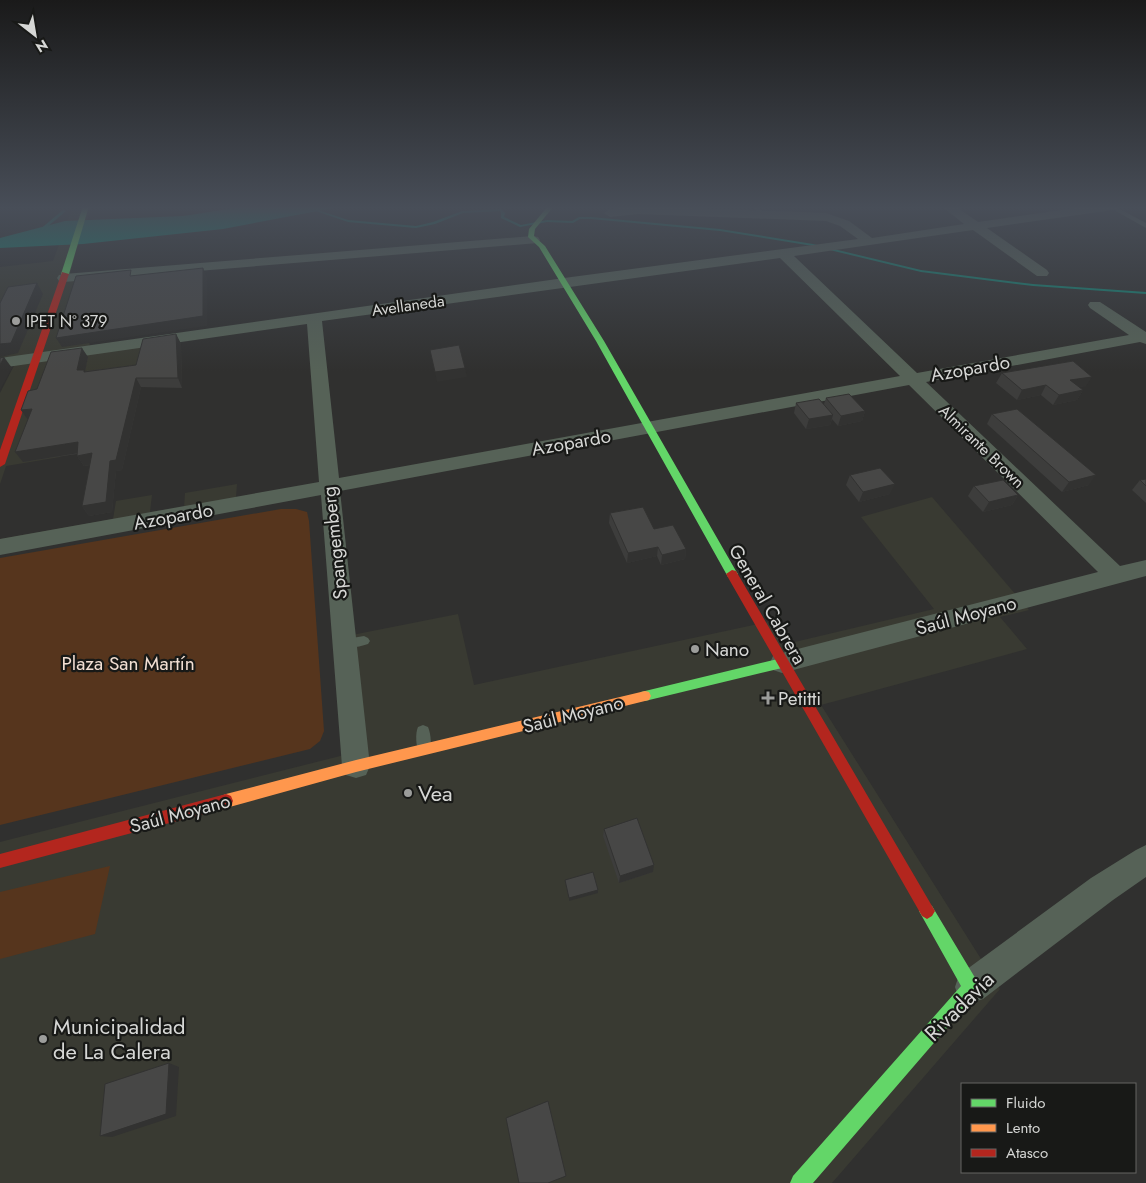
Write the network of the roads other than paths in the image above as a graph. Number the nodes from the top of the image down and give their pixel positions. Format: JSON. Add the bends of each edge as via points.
{"nodes":[{"id":1,"x":69,"y":261,"type":"edge"},
{"id":2,"x":243,"y":261,"type":"edge"},
{"id":3,"x":551,"y":261,"type":"edge"},
{"id":4,"x":727,"y":261,"type":"edge"},
{"id":5,"x":791,"y":261,"type":"edge"},
{"id":6,"x":1026,"y":261,"type":"edge"},
{"id":7,"x":1042,"y":273,"type":"dead end"},
{"id":8,"x":64,"y":278,"type":"junction"},
{"id":9,"x":564,"y":282,"type":"junction"},
{"id":10,"x":1095,"y":305,"type":"dead end"},
{"id":11,"x":314,"y":319,"type":"junction"},
{"id":12,"x":1144,"y":338,"type":"edge"},
{"id":13,"x":36,"y":358,"type":"junction"},
{"id":14,"x":0,"y":363,"type":"edge"},
{"id":15,"x":912,"y":378,"type":"junction"},
{"id":16,"x":648,"y":429,"type":"junction"},
{"id":17,"x":0,"y":464,"type":"edge"},
{"id":18,"x":329,"y":488,"type":"junction"},
{"id":19,"x":0,"y":547,"type":"edge"},
{"id":20,"x":1146,"y":568,"type":"edge"},
{"id":21,"x":1116,"y":576,"type":"junction"},
{"id":22,"x":782,"y":663,"type":"junction"},
{"id":23,"x":422,"y":731,"type":"dead end"},
{"id":24,"x":424,"y":749,"type":"junction"},
{"id":25,"x":356,"y":766,"type":"junction"},
{"id":26,"x":1146,"y":860,"type":"edge"},
{"id":27,"x":0,"y":861,"type":"edge"},
{"id":28,"x":971,"y":987,"type":"junction"},
{"id":29,"x":800,"y":1183,"type":"edge"}],
"edges":[{"from":1,"to":8,"type":"street"},
{"from":2,"to":8,"type":"street"},
{"from":3,"to":9,"type":"street","name":"General Cabrera"},
{"from":4,"to":9,"type":"street","name":"Avellaneda"},
{"from":5,"to":15,"type":"street","name":"Almirante Brown"},
{"from":6,"to":7,"type":"street"},
{"from":8,"to":13,"type":"street"},
{"from":9,"to":11,"type":"street","name":"Avellaneda"},
{"from":9,"to":16,"type":"street","name":"General Cabrera"},
{"from":10,"to":12,"type":"street"},
{"from":11,"to":13,"type":"street","name":"Avellaneda"},
{"from":11,"to":18,"type":"street","name":"Spangemberg"},
{"from":12,"to":15,"type":"street","name":"Azopardo"},
{"from":13,"to":14,"type":"street","name":"Avellaneda"},
{"from":13,"to":17,"type":"street"},
{"from":15,"to":16,"type":"street","name":"Azopardo"},
{"from":15,"to":21,"type":"street","name":"Almirante Brown"},
{"from":16,"to":18,"type":"street","name":"Azopardo"},
{"from":16,"to":22,"type":"street","name":"General Cabrera"},
{"from":18,"to":19,"type":"street","name":"Azopardo"},
{"from":18,"to":25,"type":"street","name":"Spangemberg","via":[[354,642]]},
{"from":20,"to":21,"type":"street","name":"Saúl Moyano"},
{"from":21,"to":22,"type":"street","name":"Saúl Moyano"},
{"from":22,"to":24,"type":"street","name":"Saúl Moyano"},
{"from":22,"to":28,"type":"street","name":"General Cabrera"},
{"from":23,"to":24,"type":"lane"},
{"from":24,"to":25,"type":"street","name":"Saúl Moyano"},
{"from":25,"to":27,"type":"street","name":"Saúl Moyano"},
{"from":26,"to":28,"type":"street","name":"Rivadavia"},
{"from":28,"to":29,"type":"street","name":"Rivadavia"}]}
